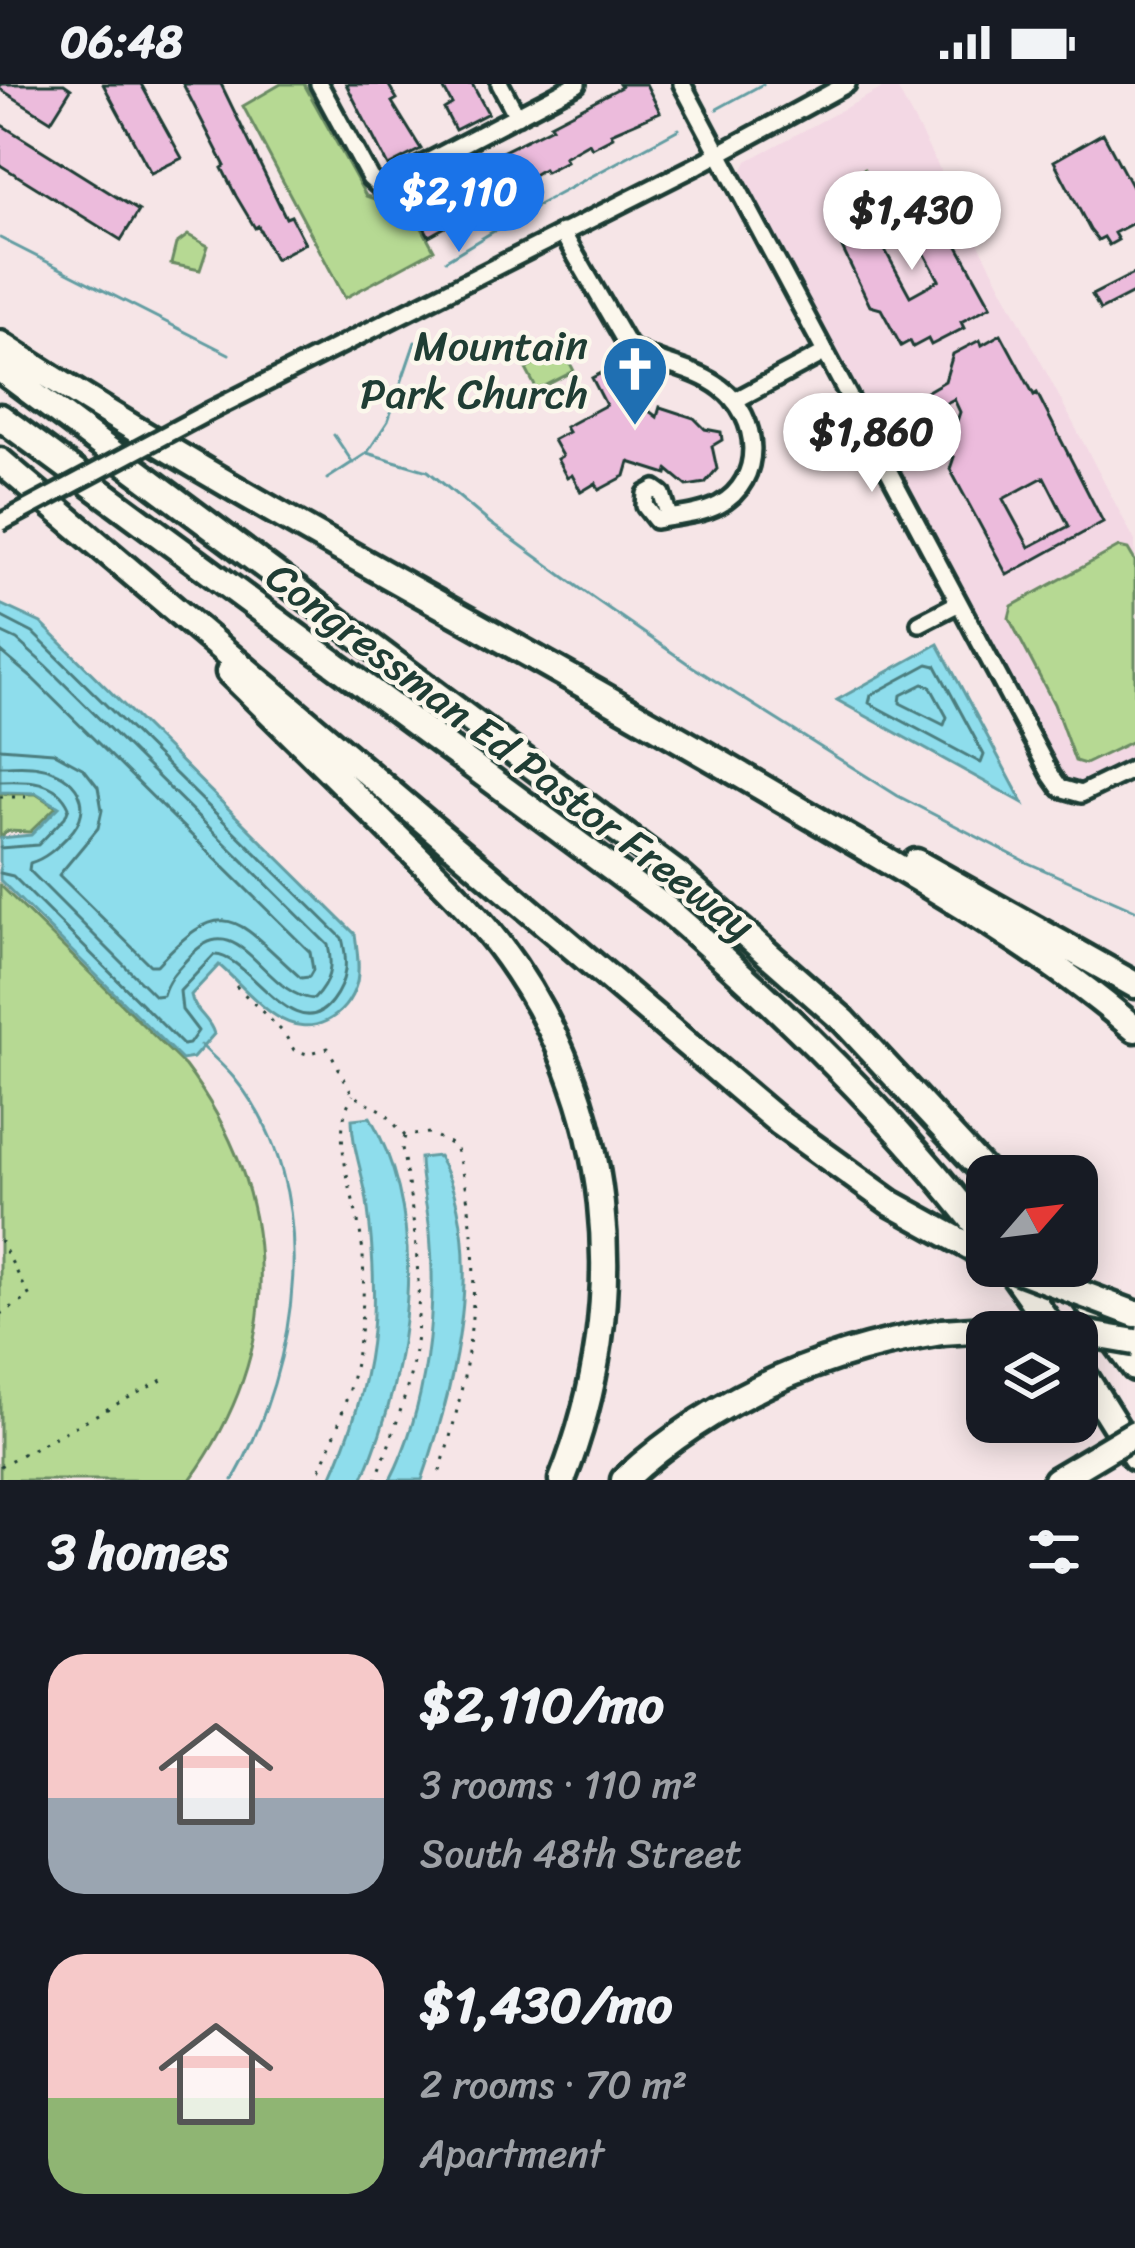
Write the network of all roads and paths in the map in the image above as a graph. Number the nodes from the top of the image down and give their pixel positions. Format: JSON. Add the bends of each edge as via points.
{"nodes":[{"id":1,"x":319,"y":84,"type":"edge"},
{"id":2,"x":500,"y":84,"type":"edge"},
{"id":3,"x":577,"y":84,"type":"edge"},
{"id":4,"x":682,"y":84,"type":"edge"},
{"id":5,"x":848,"y":84,"type":"edge"},
{"id":6,"x":517,"y":116,"type":"junction"},
{"id":7,"x":718,"y":154,"type":"junction"},
{"id":8,"x":562,"y":232,"type":"junction"},
{"id":9,"x":0,"y":344,"type":"edge"},
{"id":10,"x":824,"y":353,"type":"junction"},
{"id":11,"x":0,"y":369,"type":"edge"},
{"id":12,"x":734,"y":401,"type":"junction"},
{"id":13,"x":0,"y":417,"type":"edge"},
{"id":14,"x":0,"y":461,"type":"edge"},
{"id":15,"x":669,"y":517,"type":"dead end"},
{"id":16,"x":0,"y":523,"type":"edge"},
{"id":17,"x":98,"y":545,"type":"junction"},
{"id":18,"x":958,"y":603,"type":"junction"},
{"id":19,"x":920,"y":623,"type":"dead end"},
{"id":20,"x":717,"y":758,"type":"junction"},
{"id":21,"x":1135,"y":768,"type":"edge"},
{"id":22,"x":0,"y":797,"type":"edge"},
{"id":23,"x":26,"y":797,"type":"dead end"},
{"id":24,"x":1135,"y":985,"type":"edge"},
{"id":25,"x":236,"y":986,"type":"dead end"},
{"id":26,"x":1135,"y":1029,"type":"edge"},
{"id":27,"x":352,"y":1095,"type":"junction"},
{"id":28,"x":405,"y":1136,"type":"junction"},
{"id":29,"x":968,"y":1155,"type":"edge"},
{"id":30,"x":966,"y":1212,"type":"edge"},
{"id":31,"x":0,"y":1240,"type":"edge"},
{"id":32,"x":966,"y":1245,"type":"edge"},
{"id":33,"x":1064,"y":1287,"type":"edge"},
{"id":34,"x":1076,"y":1287,"type":"edge"},
{"id":35,"x":0,"y":1313,"type":"edge"},
{"id":36,"x":1135,"y":1314,"type":"edge"},
{"id":37,"x":966,"y":1331,"type":"edge"},
{"id":38,"x":1098,"y":1336,"type":"edge"},
{"id":39,"x":1135,"y":1342,"type":"edge"},
{"id":40,"x":1135,"y":1368,"type":"edge"},
{"id":41,"x":162,"y":1380,"type":"dead end"},
{"id":42,"x":1098,"y":1397,"type":"edge"},
{"id":43,"x":1135,"y":1433,"type":"edge"},
{"id":44,"x":1135,"y":1455,"type":"edge"},
{"id":45,"x":0,"y":1466,"type":"edge"},
{"id":46,"x":1073,"y":1476,"type":"edge"},
{"id":47,"x":315,"y":1480,"type":"edge"},
{"id":48,"x":376,"y":1480,"type":"edge"},
{"id":49,"x":437,"y":1480,"type":"edge"},
{"id":50,"x":562,"y":1480,"type":"edge"},
{"id":51,"x":624,"y":1480,"type":"edge"}],
"edges":[{"from":1,"to":6,"type":"street","via":[[380,187]]},
{"from":2,"to":6,"type":"street"},
{"from":3,"to":6,"type":"street"},
{"from":4,"to":7,"type":"street"},
{"from":5,"to":7,"type":"street"},
{"from":7,"to":8,"type":"street"},
{"from":7,"to":10,"type":"street"},
{"from":8,"to":12,"type":"street","via":[[628,346],[711,382]]},
{"from":8,"to":16,"type":"street","bridge":true},
{"from":9,"to":20,"type":"highway","via":[[179,456]]},
{"from":10,"to":12,"type":"street"},
{"from":10,"to":18,"type":"street"},
{"from":11,"to":29,"type":"highway","name":"Congressman Ed Pastor Freeway","via":[[676,874],[844,1021]]},
{"from":12,"to":15,"type":"street","via":[[749,428],[751,470],[718,505]]},
{"from":13,"to":30,"type":"highway","name":"Congressman Ed Pastor Freeway","via":[[668,910],[833,1062]]},
{"from":14,"to":17,"type":"highway"},
{"from":17,"to":32,"type":"highway","via":[[780,1123],[859,1183]]},
{"from":17,"to":50,"type":"highway","via":[[459,898],[512,965],[555,1039],[592,1146],[606,1263],[594,1379]]},
{"from":18,"to":19,"type":"street"},
{"from":18,"to":21,"type":"street","via":[[1060,788],[1093,790]]},
{"from":20,"to":24,"type":"highway"},
{"from":20,"to":26,"type":"highway","via":[[1029,952]]},
{"from":22,"to":23,"type":"path"},
{"from":25,"to":27,"type":"path","via":[[294,1050],[328,1048]]},
{"from":27,"to":28,"type":"path"},
{"from":27,"to":47,"type":"path","via":[[340,1137],[363,1256],[361,1314],[347,1398]]},
{"from":28,"to":48,"type":"path","via":[[418,1318],[411,1371]]},
{"from":28,"to":49,"type":"path","via":[[429,1133],[455,1146],[469,1193],[468,1360]]},
{"from":31,"to":35,"type":"path","via":[[30,1297]]},
{"from":33,"to":36,"type":"highway","bridge":true},
{"from":34,"to":40,"type":"highway"},
{"from":37,"to":51,"type":"highway","bridge":true,"via":[[846,1352],[760,1386],[680,1434]]},
{"from":38,"to":39,"type":"highway","bridge":true},
{"from":41,"to":45,"type":"path"},
{"from":42,"to":44,"type":"highway"},
{"from":43,"to":46,"type":"highway","bridge":true},
{"from":44,"to":46,"type":"highway"}]}
